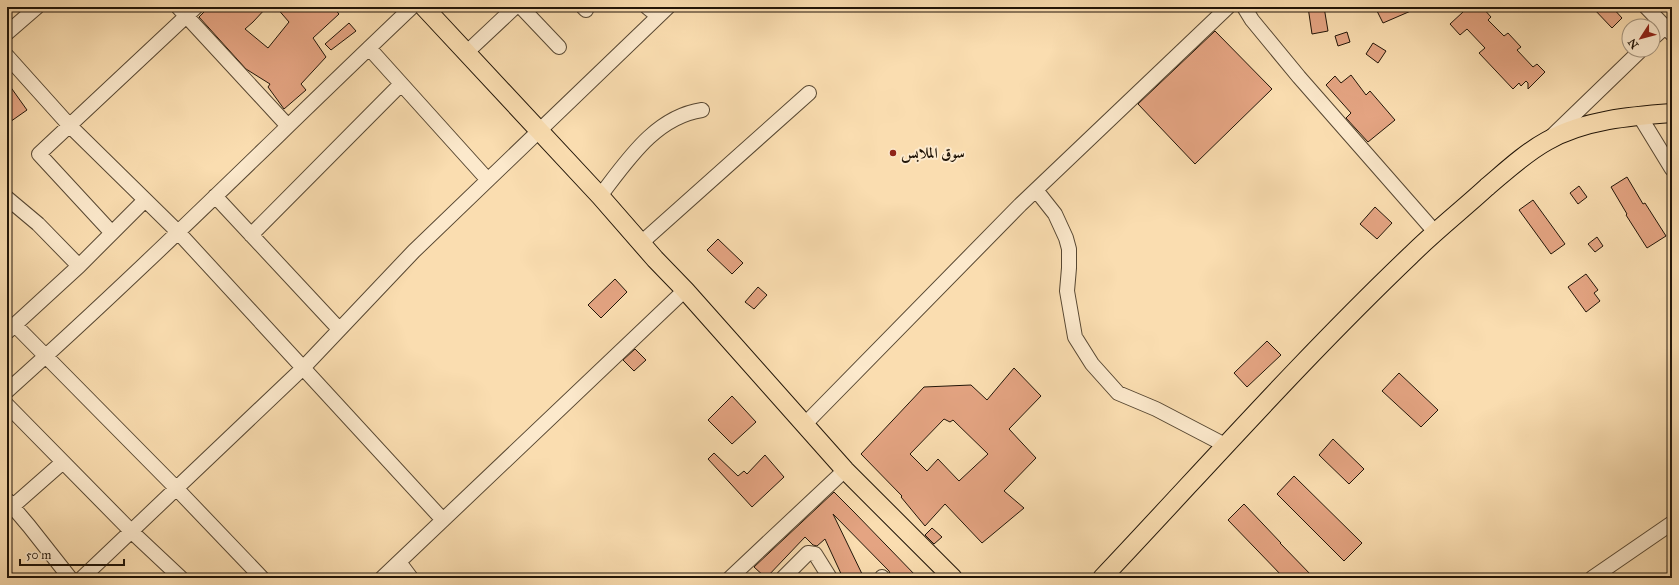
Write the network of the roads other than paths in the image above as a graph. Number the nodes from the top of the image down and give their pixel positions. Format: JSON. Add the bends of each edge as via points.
{"nodes":[{"id":1,"x":37,"y":7,"type":"edge"},
{"id":2,"x":412,"y":7,"type":"edge"},
{"id":3,"x":424,"y":7,"type":"edge"},
{"id":4,"x":515,"y":7,"type":"edge"},
{"id":5,"x":521,"y":7,"type":"edge"},
{"id":6,"x":1228,"y":7,"type":"edge"},
{"id":7,"x":1244,"y":7,"type":"edge"},
{"id":8,"x":1646,"y":7,"type":"edge"},
{"id":9,"x":187,"y":10,"type":"edge"},
{"id":10,"x":658,"y":10,"type":"edge"},
{"id":11,"x":1668,"y":30,"type":"edge"},
{"id":12,"x":7,"y":33,"type":"edge"},
{"id":13,"x":559,"y":47,"type":"dead end"},
{"id":14,"x":369,"y":48,"type":"junction"},
{"id":15,"x":466,"y":53,"type":"junction"},
{"id":16,"x":7,"y":56,"type":"edge"},
{"id":17,"x":1633,"y":58,"type":"edge"},
{"id":18,"x":401,"y":84,"type":"junction"},
{"id":19,"x":809,"y":93,"type":"dead end"},
{"id":20,"x":702,"y":110,"type":"dead end"},
{"id":21,"x":1672,"y":113,"type":"edge"},
{"id":22,"x":1639,"y":115,"type":"junction"},
{"id":23,"x":69,"y":125,"type":"junction"},
{"id":24,"x":287,"y":125,"type":"junction"},
{"id":25,"x":539,"y":130,"type":"junction"},
{"id":26,"x":1548,"y":140,"type":"junction"},
{"id":27,"x":1672,"y":169,"type":"edge"},
{"id":28,"x":487,"y":179,"type":"junction"},
{"id":29,"x":1036,"y":190,"type":"junction"},
{"id":30,"x":215,"y":196,"type":"junction"},
{"id":31,"x":600,"y":196,"type":"junction"},
{"id":32,"x":7,"y":198,"type":"edge"},
{"id":33,"x":145,"y":200,"type":"junction"},
{"id":34,"x":178,"y":232,"type":"junction"},
{"id":35,"x":1435,"y":232,"type":"junction"},
{"id":36,"x":112,"y":233,"type":"junction"},
{"id":37,"x":251,"y":235,"type":"junction"},
{"id":38,"x":641,"y":243,"type":"junction"},
{"id":39,"x":79,"y":266,"type":"junction"},
{"id":40,"x":685,"y":290,"type":"junction"},
{"id":41,"x":11,"y":329,"type":"edge"},
{"id":42,"x":339,"y":330,"type":"junction"},
{"id":43,"x":46,"y":356,"type":"junction"},
{"id":44,"x":303,"y":368,"type":"junction"},
{"id":45,"x":7,"y":391,"type":"edge"},
{"id":46,"x":7,"y":405,"type":"edge"},
{"id":47,"x":805,"y":424,"type":"junction"},
{"id":48,"x":1226,"y":445,"type":"junction"},
{"id":49,"x":63,"y":462,"type":"junction"},
{"id":50,"x":845,"y":470,"type":"junction"},
{"id":51,"x":176,"y":488,"type":"junction"},
{"id":52,"x":10,"y":503,"type":"edge"},
{"id":53,"x":443,"y":520,"type":"junction"},
{"id":54,"x":1672,"y":523,"type":"edge"},
{"id":55,"x":132,"y":532,"type":"junction"},
{"id":56,"x":399,"y":562,"type":"junction"},
{"id":57,"x":736,"y":576,"type":"edge"},
{"id":58,"x":70,"y":578,"type":"edge"},
{"id":59,"x":82,"y":578,"type":"edge"},
{"id":60,"x":181,"y":578,"type":"edge"},
{"id":61,"x":262,"y":578,"type":"edge"},
{"id":62,"x":382,"y":578,"type":"edge"},
{"id":63,"x":411,"y":578,"type":"edge"},
{"id":64,"x":783,"y":578,"type":"edge"},
{"id":65,"x":830,"y":578,"type":"edge"},
{"id":66,"x":953,"y":578,"type":"edge"},
{"id":67,"x":1102,"y":578,"type":"edge"},
{"id":68,"x":1592,"y":578,"type":"edge"}],
"edges":[{"from":1,"to":12,"type":"street"},
{"from":2,"to":14,"type":"street"},
{"from":3,"to":15,"type":"main road"},
{"from":4,"to":15,"type":"street"},
{"from":5,"to":13,"type":"street"},
{"from":6,"to":29,"type":"street"},
{"from":7,"to":35,"type":"street","via":[[1299,77]]},
{"from":8,"to":11,"type":"street"},
{"from":9,"to":23,"type":"street"},
{"from":9,"to":24,"type":"street"},
{"from":10,"to":25,"type":"street"},
{"from":14,"to":18,"type":"street"},
{"from":14,"to":24,"type":"street"},
{"from":15,"to":25,"type":"main road"},
{"from":16,"to":23,"type":"street"},
{"from":17,"to":26,"type":"street"},
{"from":18,"to":28,"type":"street"},
{"from":18,"to":37,"type":"street"},
{"from":19,"to":38,"type":"street"},
{"from":20,"to":31,"type":"street","via":[[680,116],[643,143]]},
{"from":21,"to":22,"type":"main road"},
{"from":22,"to":26,"type":"main road","via":[[1586,126]]},
{"from":22,"to":27,"type":"street"},
{"from":23,"to":33,"type":"street"},
{"from":23,"to":36,"type":"street","via":[[40,154]]},
{"from":24,"to":30,"type":"street"},
{"from":25,"to":28,"type":"street"},
{"from":25,"to":31,"type":"main road"},
{"from":26,"to":35,"type":"main road","via":[[1518,161]]},
{"from":28,"to":42,"type":"street"},
{"from":29,"to":47,"type":"street"},
{"from":29,"to":48,"type":"street","via":[[1055,214],[1066,238],[1069,249],[1067,291],[1075,337],[1092,364],[1118,393],[1156,409]]},
{"from":30,"to":34,"type":"street"},
{"from":30,"to":37,"type":"street"},
{"from":31,"to":38,"type":"main road"},
{"from":32,"to":39,"type":"street","via":[[38,224]]},
{"from":33,"to":34,"type":"street"},
{"from":33,"to":36,"type":"street"},
{"from":34,"to":43,"type":"street"},
{"from":34,"to":44,"type":"street"},
{"from":35,"to":48,"type":"main road","via":[[1332,332]]},
{"from":36,"to":39,"type":"street"},
{"from":37,"to":42,"type":"street"},
{"from":38,"to":40,"type":"main road"},
{"from":39,"to":41,"type":"street"},
{"from":40,"to":47,"type":"main road"},
{"from":40,"to":53,"type":"street"},
{"from":41,"to":43,"type":"street"},
{"from":42,"to":44,"type":"street"},
{"from":43,"to":45,"type":"street"},
{"from":43,"to":51,"type":"street"},
{"from":44,"to":51,"type":"street"},
{"from":44,"to":53,"type":"street"},
{"from":46,"to":49,"type":"street"},
{"from":47,"to":50,"type":"main road"},
{"from":48,"to":67,"type":"main road"},
{"from":49,"to":52,"type":"street"},
{"from":49,"to":55,"type":"street"},
{"from":50,"to":57,"type":"street"},
{"from":50,"to":66,"type":"main road"},
{"from":51,"to":55,"type":"street"},
{"from":51,"to":61,"type":"street"},
{"from":52,"to":58,"type":"street"},
{"from":53,"to":56,"type":"street"},
{"from":54,"to":68,"type":"street"},
{"from":55,"to":59,"type":"street"},
{"from":55,"to":60,"type":"street"},
{"from":56,"to":62,"type":"street"},
{"from":56,"to":63,"type":"street"},
{"from":64,"to":65,"type":"street","via":[[812,552]]}]}
